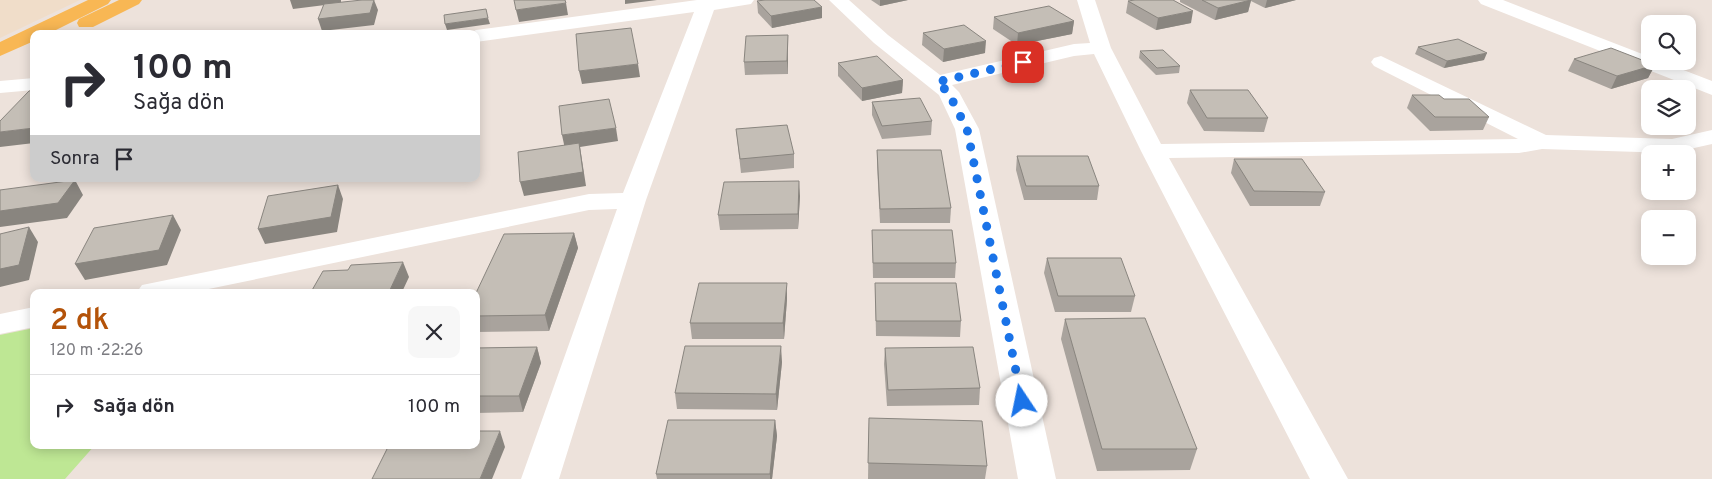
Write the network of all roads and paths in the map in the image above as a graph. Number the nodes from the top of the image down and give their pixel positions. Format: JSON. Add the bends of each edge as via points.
{"nodes":[{"id":1,"x":102,"y":0,"type":"edge"},
{"id":2,"x":133,"y":0,"type":"edge"},
{"id":3,"x":745,"y":0,"type":"edge"},
{"id":4,"x":838,"y":0,"type":"edge"},
{"id":5,"x":1086,"y":0,"type":"edge"},
{"id":6,"x":1487,"y":0,"type":"edge"},
{"id":7,"x":706,"y":3,"type":"edge"},
{"id":8,"x":41,"y":30,"type":"edge"},
{"id":9,"x":73,"y":30,"type":"edge"},
{"id":10,"x":30,"y":35,"type":"edge"},
{"id":11,"x":480,"y":35,"type":"edge"},
{"id":12,"x":1101,"y":48,"type":"junction"},
{"id":13,"x":0,"y":50,"type":"edge"},
{"id":14,"x":30,"y":51,"type":"edge"},
{"id":15,"x":1381,"y":62,"type":"dead end"},
{"id":16,"x":0,"y":65,"type":"edge"},
{"id":17,"x":937,"y":82,"type":"junction"},
{"id":18,"x":30,"y":84,"type":"edge"},
{"id":19,"x":0,"y":87,"type":"edge"},
{"id":20,"x":1712,"y":89,"type":"edge"},
{"id":21,"x":1712,"y":138,"type":"edge"},
{"id":22,"x":1542,"y":142,"type":"junction"},
{"id":23,"x":1153,"y":151,"type":"junction"},
{"id":24,"x":632,"y":200,"type":"junction"},
{"id":25,"x":167,"y":289,"type":"edge"},
{"id":26,"x":30,"y":318,"type":"edge"},
{"id":27,"x":0,"y":324,"type":"edge"},
{"id":28,"x":540,"y":479,"type":"edge"},
{"id":29,"x":1037,"y":479,"type":"edge"},
{"id":30,"x":1329,"y":479,"type":"edge"}],
"edges":[{"from":1,"to":8,"type":"main road"},
{"from":2,"to":9,"type":"main road"},
{"from":3,"to":7,"type":"street"},
{"from":4,"to":17,"type":"street","via":[[881,39]]},
{"from":5,"to":12,"type":"street"},
{"from":6,"to":20,"type":"street"},
{"from":7,"to":11,"type":"street"},
{"from":7,"to":24,"type":"street"},
{"from":10,"to":13,"type":"main road"},
{"from":12,"to":17,"type":"street","via":[[1074,50]]},
{"from":12,"to":23,"type":"street"},
{"from":14,"to":16,"type":"main road"},
{"from":15,"to":22,"type":"street"},
{"from":17,"to":29,"type":"street","via":[[948,92],[967,129]]},
{"from":18,"to":19,"type":"street"},
{"from":21,"to":22,"type":"street","via":[[1672,146]]},
{"from":22,"to":23,"type":"street","via":[[1519,146]]},
{"from":23,"to":30,"type":"street"},
{"from":24,"to":25,"type":"street","via":[[589,202]]},
{"from":24,"to":28,"type":"street"},
{"from":26,"to":27,"type":"street"}]}
